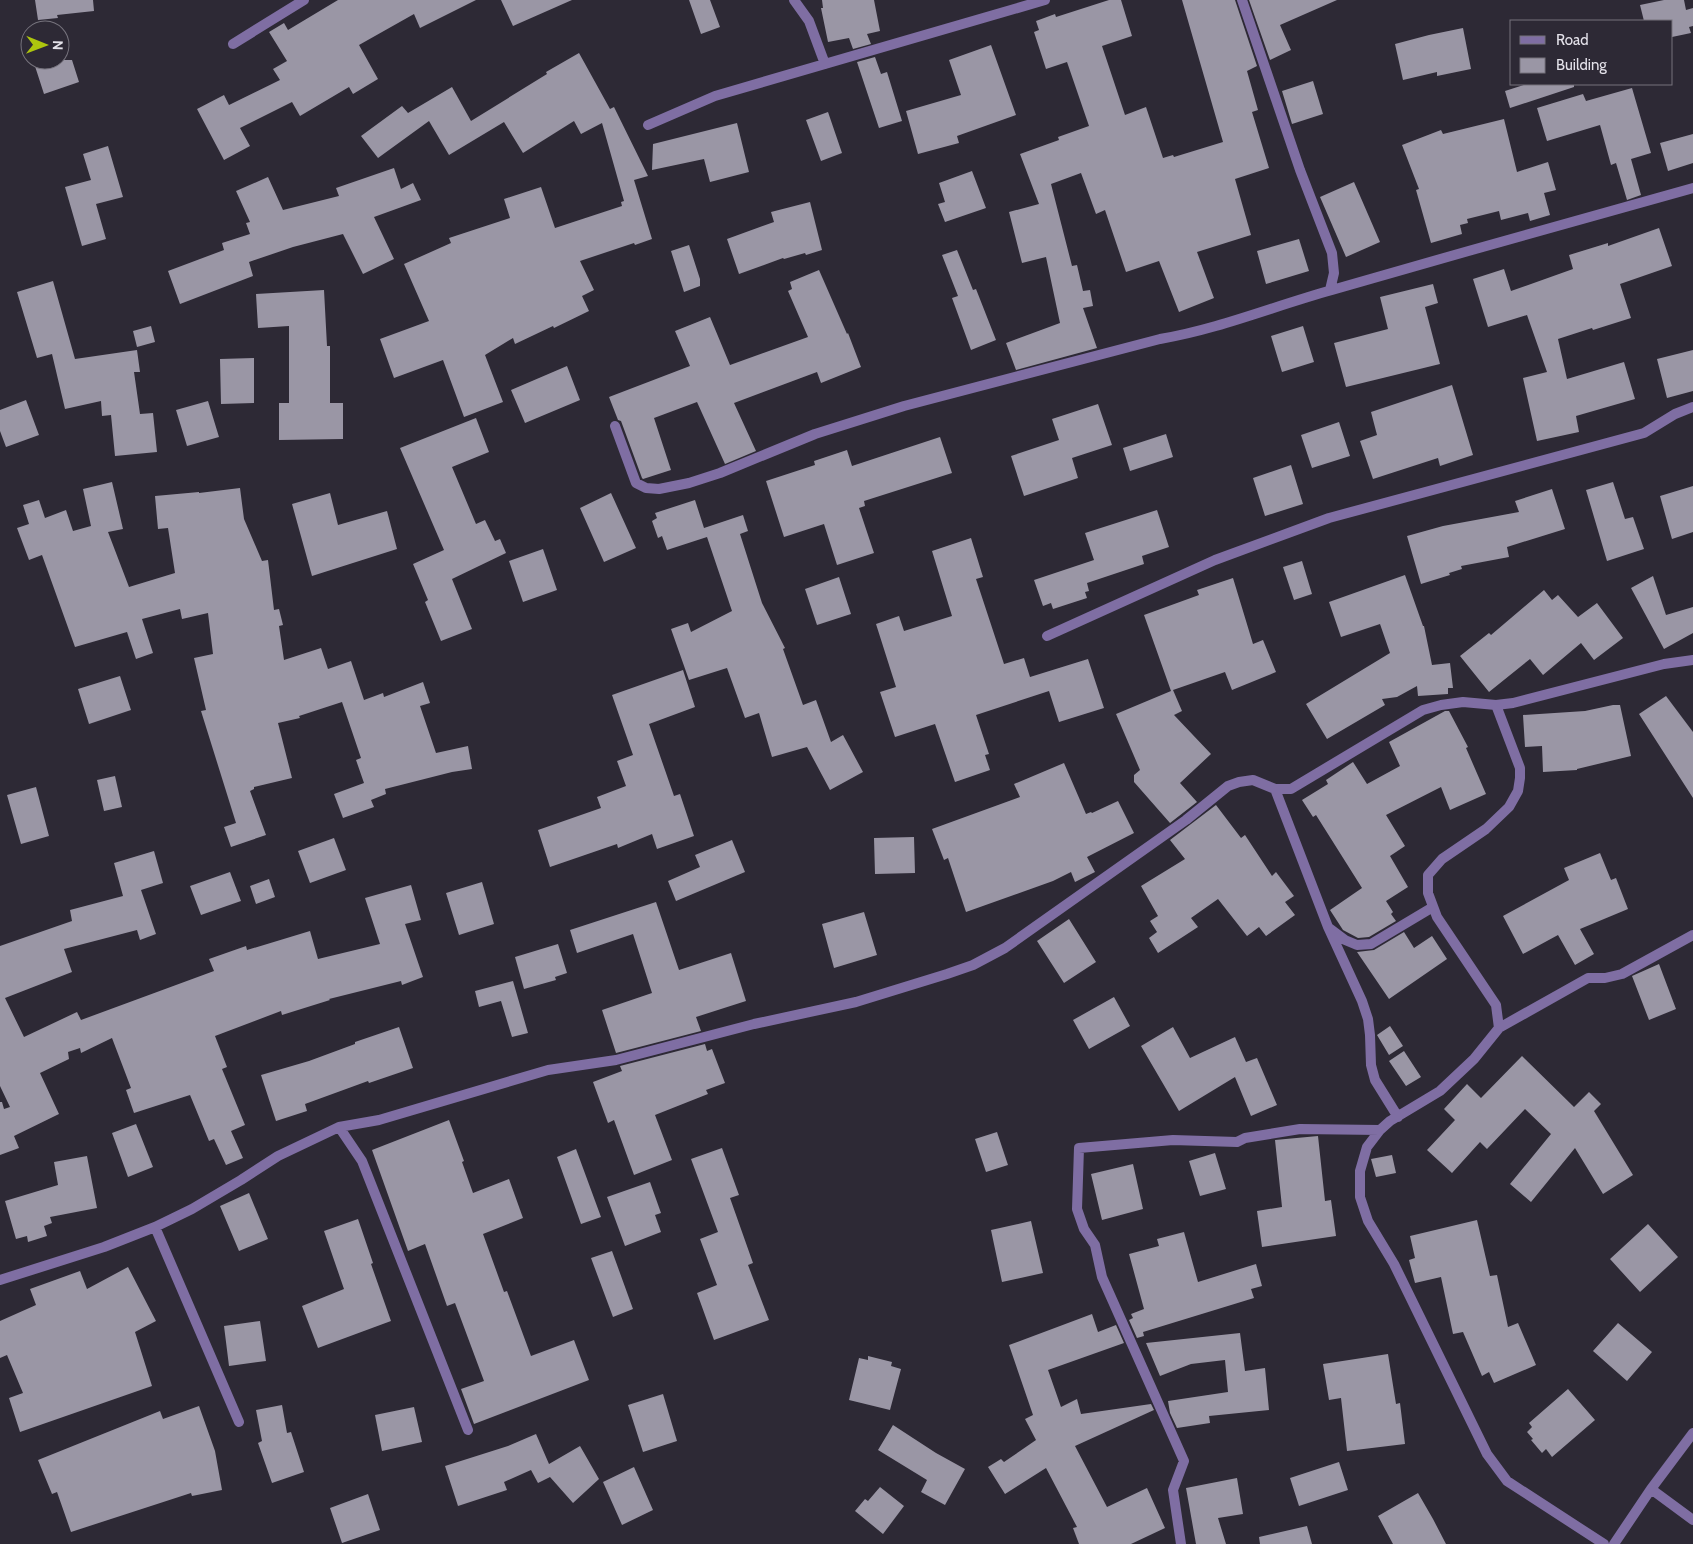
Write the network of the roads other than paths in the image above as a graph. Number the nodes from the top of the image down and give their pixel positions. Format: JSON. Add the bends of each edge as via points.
{"nodes":[{"id":1,"x":304,"y":0,"type":"edge"},
{"id":2,"x":794,"y":0,"type":"edge"},
{"id":3,"x":1045,"y":0,"type":"edge"},
{"id":4,"x":1242,"y":0,"type":"edge"},
{"id":5,"x":1029,"y":2,"type":"edge"},
{"id":6,"x":233,"y":44,"type":"dead end"},
{"id":7,"x":825,"y":64,"type":"junction"},
{"id":8,"x":648,"y":125,"type":"dead end"},
{"id":9,"x":1693,"y":188,"type":"edge"},
{"id":10,"x":1330,"y":290,"type":"junction"},
{"id":11,"x":1693,"y":407,"type":"edge"},
{"id":12,"x":615,"y":426,"type":"dead end"},
{"id":13,"x":1047,"y":636,"type":"dead end"},
{"id":14,"x":1693,"y":660,"type":"edge"},
{"id":15,"x":1496,"y":705,"type":"junction"},
{"id":16,"x":1275,"y":788,"type":"junction"},
{"id":17,"x":1433,"y":908,"type":"junction"},
{"id":18,"x":1328,"y":927,"type":"junction"},
{"id":19,"x":1693,"y":935,"type":"edge"},
{"id":20,"x":1499,"y":1028,"type":"junction"},
{"id":21,"x":1398,"y":1117,"type":"junction"},
{"id":22,"x":339,"y":1127,"type":"junction"},
{"id":23,"x":1380,"y":1130,"type":"junction"},
{"id":24,"x":155,"y":1227,"type":"junction"},
{"id":25,"x":0,"y":1280,"type":"edge"},
{"id":26,"x":239,"y":1422,"type":"dead end"},
{"id":27,"x":468,"y":1430,"type":"dead end"},
{"id":28,"x":1693,"y":1433,"type":"edge"},
{"id":29,"x":1651,"y":1489,"type":"junction"},
{"id":30,"x":1693,"y":1520,"type":"edge"},
{"id":31,"x":1181,"y":1544,"type":"edge"},
{"id":32,"x":1604,"y":1544,"type":"edge"},
{"id":33,"x":1614,"y":1544,"type":"edge"}],
"edges":[{"from":1,"to":6,"type":"street"},
{"from":2,"to":7,"type":"street","via":[[809,21]]},
{"from":3,"to":5,"type":"street"},
{"from":4,"to":10,"type":"street","via":[[1332,253],[1334,274]]},
{"from":5,"to":7,"type":"street"},
{"from":7,"to":8,"type":"street","via":[[715,96]]},
{"from":9,"to":10,"type":"street"},
{"from":10,"to":12,"type":"street","via":[[1232,322],[904,406],[815,434],[720,473],[659,489],[636,483]]},
{"from":11,"to":13,"type":"street","via":[[1644,433],[1329,518],[1215,560]]},
{"from":14,"to":15,"type":"street","via":[[1664,664]]},
{"from":15,"to":16,"type":"street","via":[[1463,702],[1423,710],[1291,789]]},
{"from":15,"to":17,"type":"street","via":[[1520,768],[1518,791],[1498,818],[1442,859],[1428,875],[1428,893]]},
{"from":16,"to":18,"type":"street"},
{"from":16,"to":22,"type":"street","via":[[1253,780],[1228,786],[1186,820],[1005,948],[973,965],[856,1002],[754,1024],[616,1060],[548,1070],[379,1120]]},
{"from":17,"to":18,"type":"street","via":[[1371,944],[1356,945]]},
{"from":17,"to":20,"type":"street","via":[[1496,1005]]},
{"from":18,"to":21,"type":"street","via":[[1368,1019],[1375,1080]]},
{"from":19,"to":20,"type":"street","via":[[1622,974],[1588,978]]},
{"from":20,"to":21,"type":"street","via":[[1474,1059],[1440,1091]]},
{"from":21,"to":23,"type":"street"},
{"from":22,"to":24,"type":"street","via":[[278,1156],[192,1209]]},
{"from":22,"to":27,"type":"street","via":[[362,1161]]},
{"from":23,"to":31,"type":"street","via":[[1300,1129],[1237,1142],[1173,1140],[1079,1148],[1077,1209],[1084,1229],[1095,1245],[1102,1277],[1184,1461],[1173,1490]]},
{"from":23,"to":32,"type":"street","via":[[1367,1147],[1360,1171],[1360,1197],[1368,1221],[1394,1264],[1486,1454],[1507,1481]]},
{"from":24,"to":25,"type":"street"},
{"from":24,"to":26,"type":"street"},
{"from":28,"to":29,"type":"street"},
{"from":29,"to":30,"type":"street"},
{"from":29,"to":33,"type":"street"}]}
